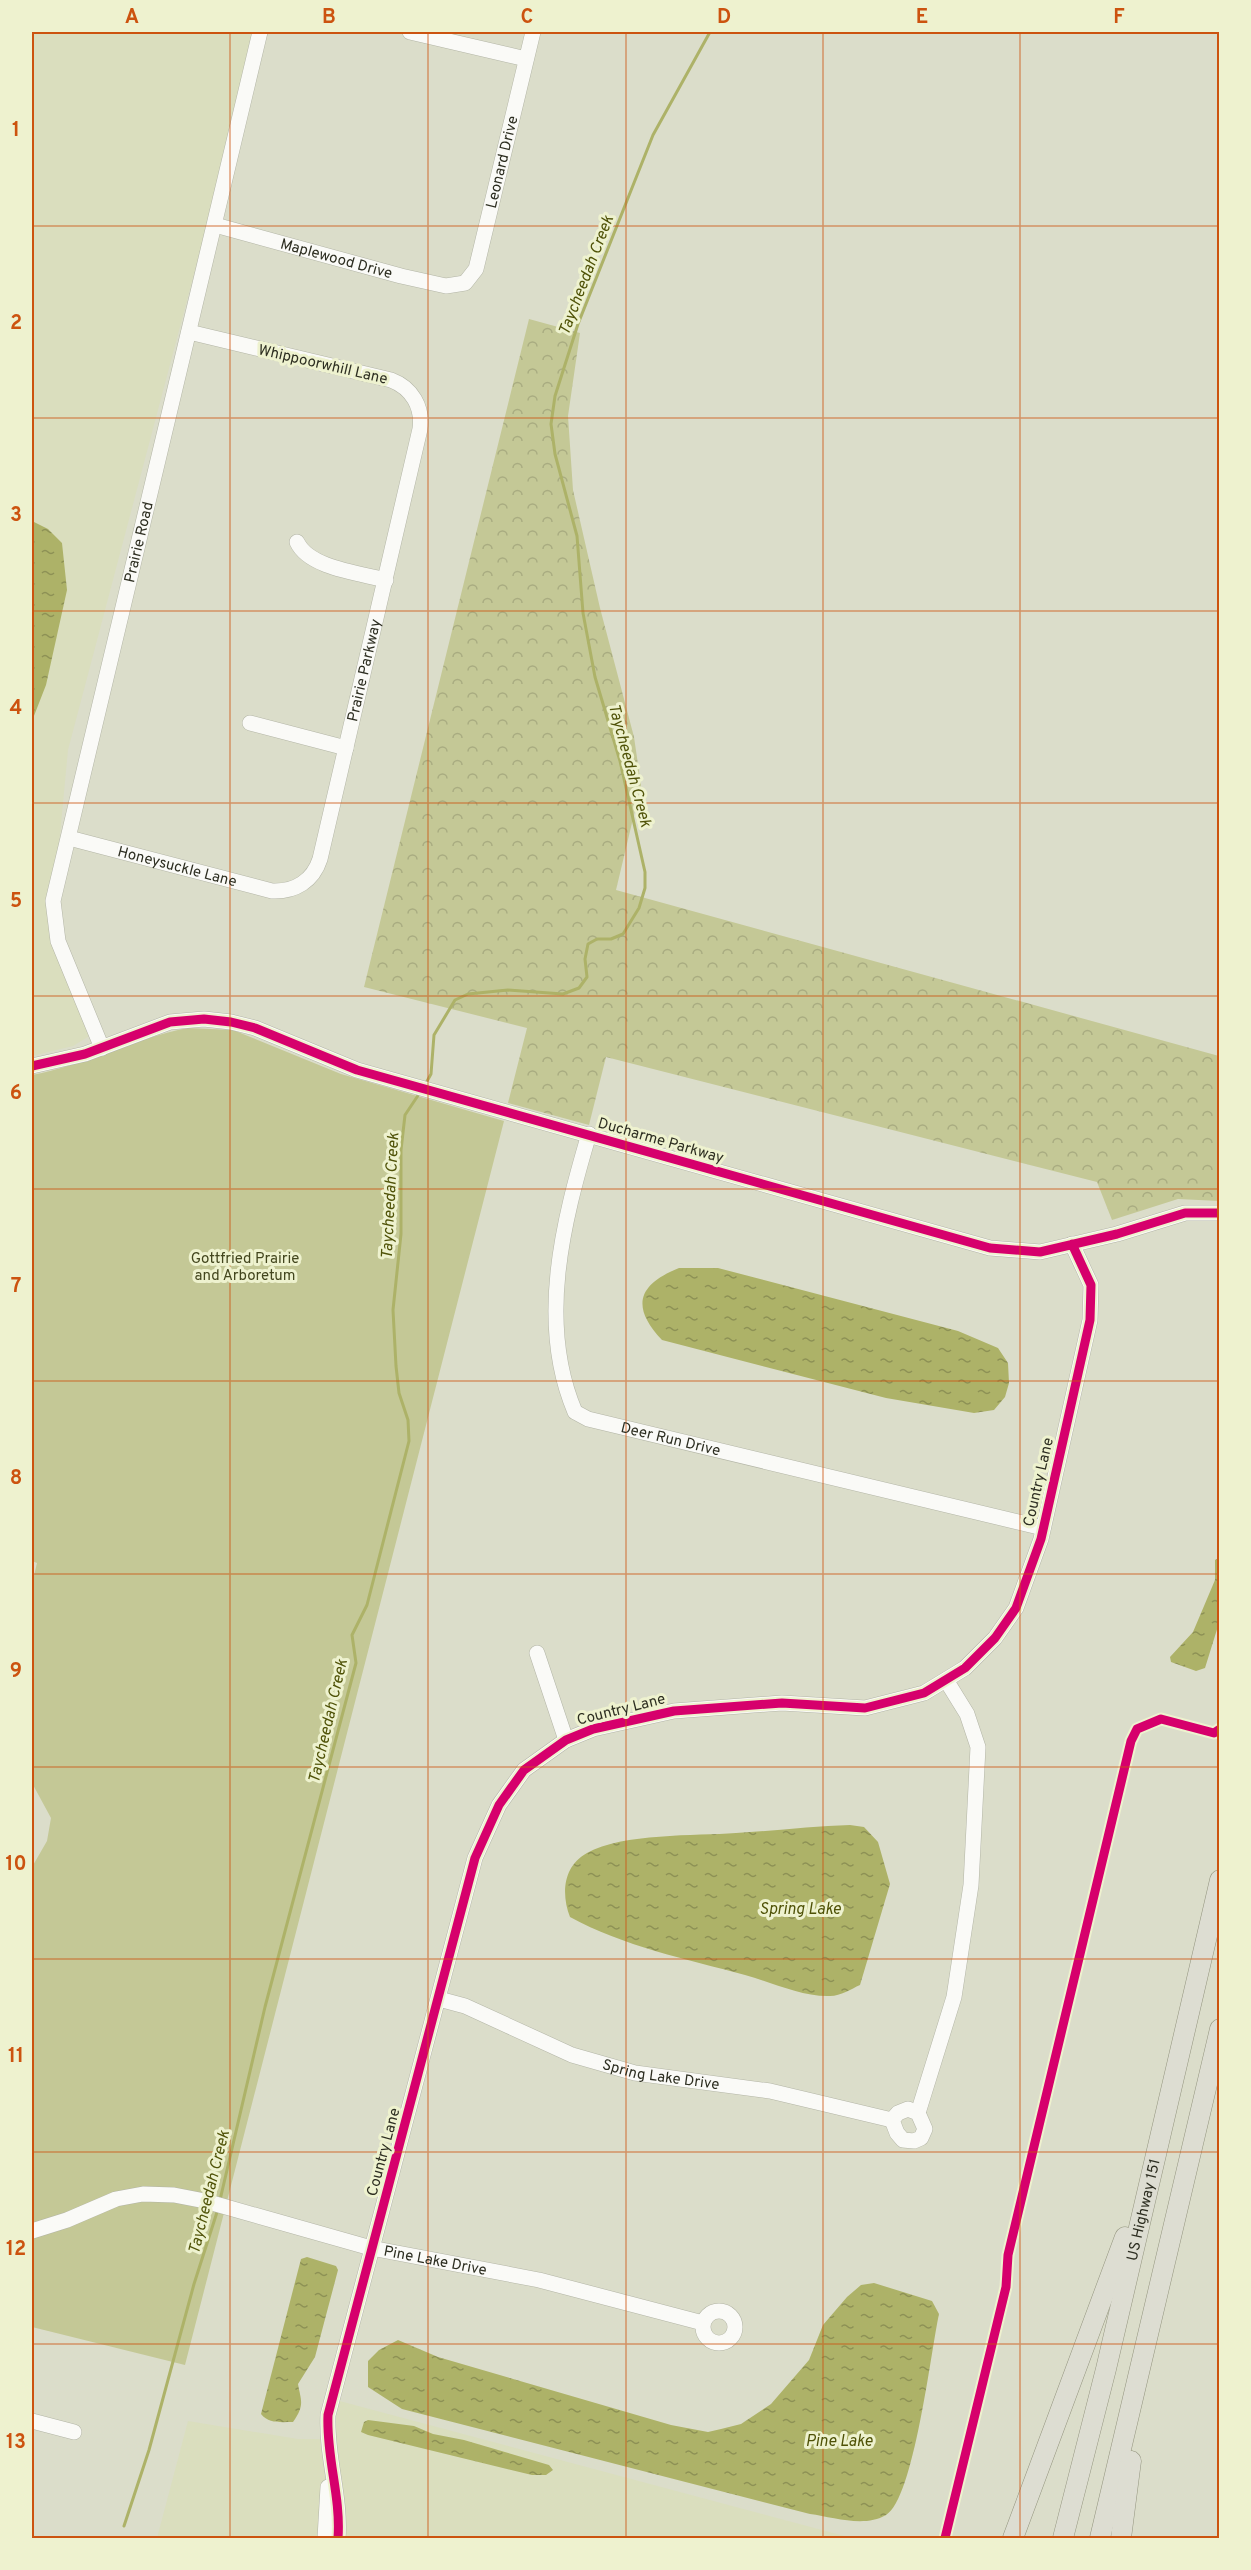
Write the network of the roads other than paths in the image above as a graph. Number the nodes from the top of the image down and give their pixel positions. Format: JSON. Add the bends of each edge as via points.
{"nodes":[{"id":1,"x":260,"y":32,"type":"edge"},
{"id":2,"x":410,"y":32,"type":"edge"},
{"id":3,"x":533,"y":32,"type":"edge"},
{"id":4,"x":526,"y":59,"type":"junction"},
{"id":5,"x":214,"y":225,"type":"junction"},
{"id":6,"x":458,"y":285,"type":"joint"},
{"id":7,"x":189,"y":332,"type":"junction"},
{"id":8,"x":419,"y":434,"type":"joint"},
{"id":9,"x":297,"y":542,"type":"dead end"},
{"id":10,"x":386,"y":580,"type":"junction"},
{"id":11,"x":250,"y":723,"type":"dead end"},
{"id":12,"x":346,"y":748,"type":"junction"},
{"id":13,"x":69,"y":838,"type":"junction"},
{"id":14,"x":287,"y":890,"type":"joint"},
{"id":15,"x":102,"y":1048,"type":"junction"},
{"id":16,"x":32,"y":1066,"type":"edge"},
{"id":17,"x":589,"y":1134,"type":"junction"},
{"id":18,"x":1220,"y":1213,"type":"edge"},
{"id":19,"x":1072,"y":1245,"type":"junction"},
{"id":20,"x":1043,"y":1528,"type":"junction"},
{"id":21,"x":537,"y":1653,"type":"dead end"},
{"id":22,"x":946,"y":1680,"type":"junction"},
{"id":23,"x":566,"y":1740,"type":"junction"},
{"id":24,"x":1220,"y":1880,"type":"edge"},
{"id":25,"x":439,"y":1999,"type":"junction"},
{"id":26,"x":1220,"y":2029,"type":"edge"},
{"id":27,"x":918,"y":2113,"type":"junction"},
{"id":28,"x":892,"y":2120,"type":"junction"},
{"id":29,"x":1158,"y":2144,"type":"junction"},
{"id":30,"x":32,"y":2231,"type":"edge"},
{"id":31,"x":371,"y":2248,"type":"junction"},
{"id":32,"x":1153,"y":2315,"type":"junction"},
{"id":33,"x":703,"y":2323,"type":"dead end"},
{"id":34,"x":32,"y":2421,"type":"edge"},
{"id":35,"x":74,"y":2432,"type":"dead end"},
{"id":36,"x":329,"y":2454,"type":"junction"},
{"id":37,"x":324,"y":2538,"type":"edge"},
{"id":38,"x":338,"y":2538,"type":"edge"},
{"id":39,"x":1013,"y":2538,"type":"edge"},
{"id":40,"x":1063,"y":2538,"type":"edge"},
{"id":41,"x":1100,"y":2538,"type":"edge"},
{"id":42,"x":1121,"y":2538,"type":"edge"}],
"edges":[{"from":1,"to":5,"type":"street","name":"Prairie Road"},
{"from":2,"to":4,"type":"street"},
{"from":3,"to":4,"type":"street","name":"Leonard Drive"},
{"from":4,"to":6,"type":"street","name":"Leonard Drive","via":[[476,269],[468,281]]},
{"from":5,"to":6,"type":"street","name":"Maplewood Drive","via":[[366,268],[446,286]]},
{"from":5,"to":7,"type":"street","name":"Prairie Road"},
{"from":7,"to":8,"type":"street","name":"Whippoorwhill Lane","via":[[396,382],[417,402],[421,416]]},
{"from":7,"to":13,"type":"street","name":"Prairie Road"},
{"from":8,"to":10,"type":"street","name":"Prairie Parkway"},
{"from":9,"to":10,"type":"street","via":[[314,561]]},
{"from":10,"to":12,"type":"street","name":"Prairie Parkway"},
{"from":11,"to":12,"type":"street"},
{"from":12,"to":14,"type":"street","name":"Prairie Parkway","via":[[318,864],[306,881]]},
{"from":13,"to":14,"type":"street","name":"Honeysuckle Lane","via":[[268,890]]},
{"from":13,"to":15,"type":"street","name":"Prairie Road","via":[[53,901],[54,926]]},
{"from":15,"to":16,"type":"street","name":"Ducharme Parkway"},
{"from":15,"to":17,"type":"street","name":"Ducharme Parkway","via":[[170,1022],[219,1020],[255,1028],[326,1059],[410,1086]]},
{"from":17,"to":19,"type":"street","name":"Ducharme Parkway","via":[[990,1248],[1040,1252]]},
{"from":17,"to":20,"type":"street","name":"Deer Run Drive","via":[[564,1226],[556,1320],[563,1379],[575,1412],[588,1419],[751,1460]]},
{"from":18,"to":19,"type":"street","name":"Ducharme Parkway","via":[[1185,1213]]},
{"from":19,"to":20,"type":"street","name":"Country Lane","via":[[1091,1285],[1090,1320]]},
{"from":20,"to":22,"type":"street","name":"Country Lane","via":[[1016,1608],[995,1638],[965,1668]]},
{"from":21,"to":23,"type":"street"},
{"from":22,"to":23,"type":"street","name":"Country Lane","via":[[924,1693],[865,1708],[782,1703],[674,1711],[593,1729]]},
{"from":22,"to":27,"type":"street","via":[[967,1714],[978,1747],[971,1885],[954,1997]]},
{"from":23,"to":25,"type":"street","name":"Country Lane","via":[[524,1770],[499,1805],[475,1858]]},
{"from":24,"to":29,"type":"main road","name":"US Highway 151"},
{"from":25,"to":28,"type":"street","name":"Spring Lake Drive","via":[[483,2013],[572,2055],[635,2073],[770,2091]]},
{"from":25,"to":31,"type":"street","name":"Country Lane"},
{"from":26,"to":32,"type":"main road"},
{"from":27,"to":28,"type":"street","name":"Spring Lake Drive","via":[[908,2109]]},
{"from":27,"to":28,"type":"street","via":[[925,2129],[914,2142],[903,2140]]},
{"from":29,"to":39,"type":"main road"},
{"from":29,"to":40,"type":"main road","name":"US Highway 151"},
{"from":30,"to":31,"type":"street","name":"Pine Lake Drive","via":[[127,2196],[174,2195]]},
{"from":31,"to":33,"type":"street","name":"Pine Lake Drive","via":[[539,2280]]},
{"from":31,"to":36,"type":"street","name":"Country Lane","via":[[328,2415]]},
{"from":32,"to":41,"type":"main road"},
{"from":32,"to":42,"type":"main road"},
{"from":34,"to":35,"type":"street"},
{"from":36,"to":37,"type":"street","name":"Country Lane"},
{"from":36,"to":38,"type":"street","name":"Country Lane","via":[[338,2491]]}]}
